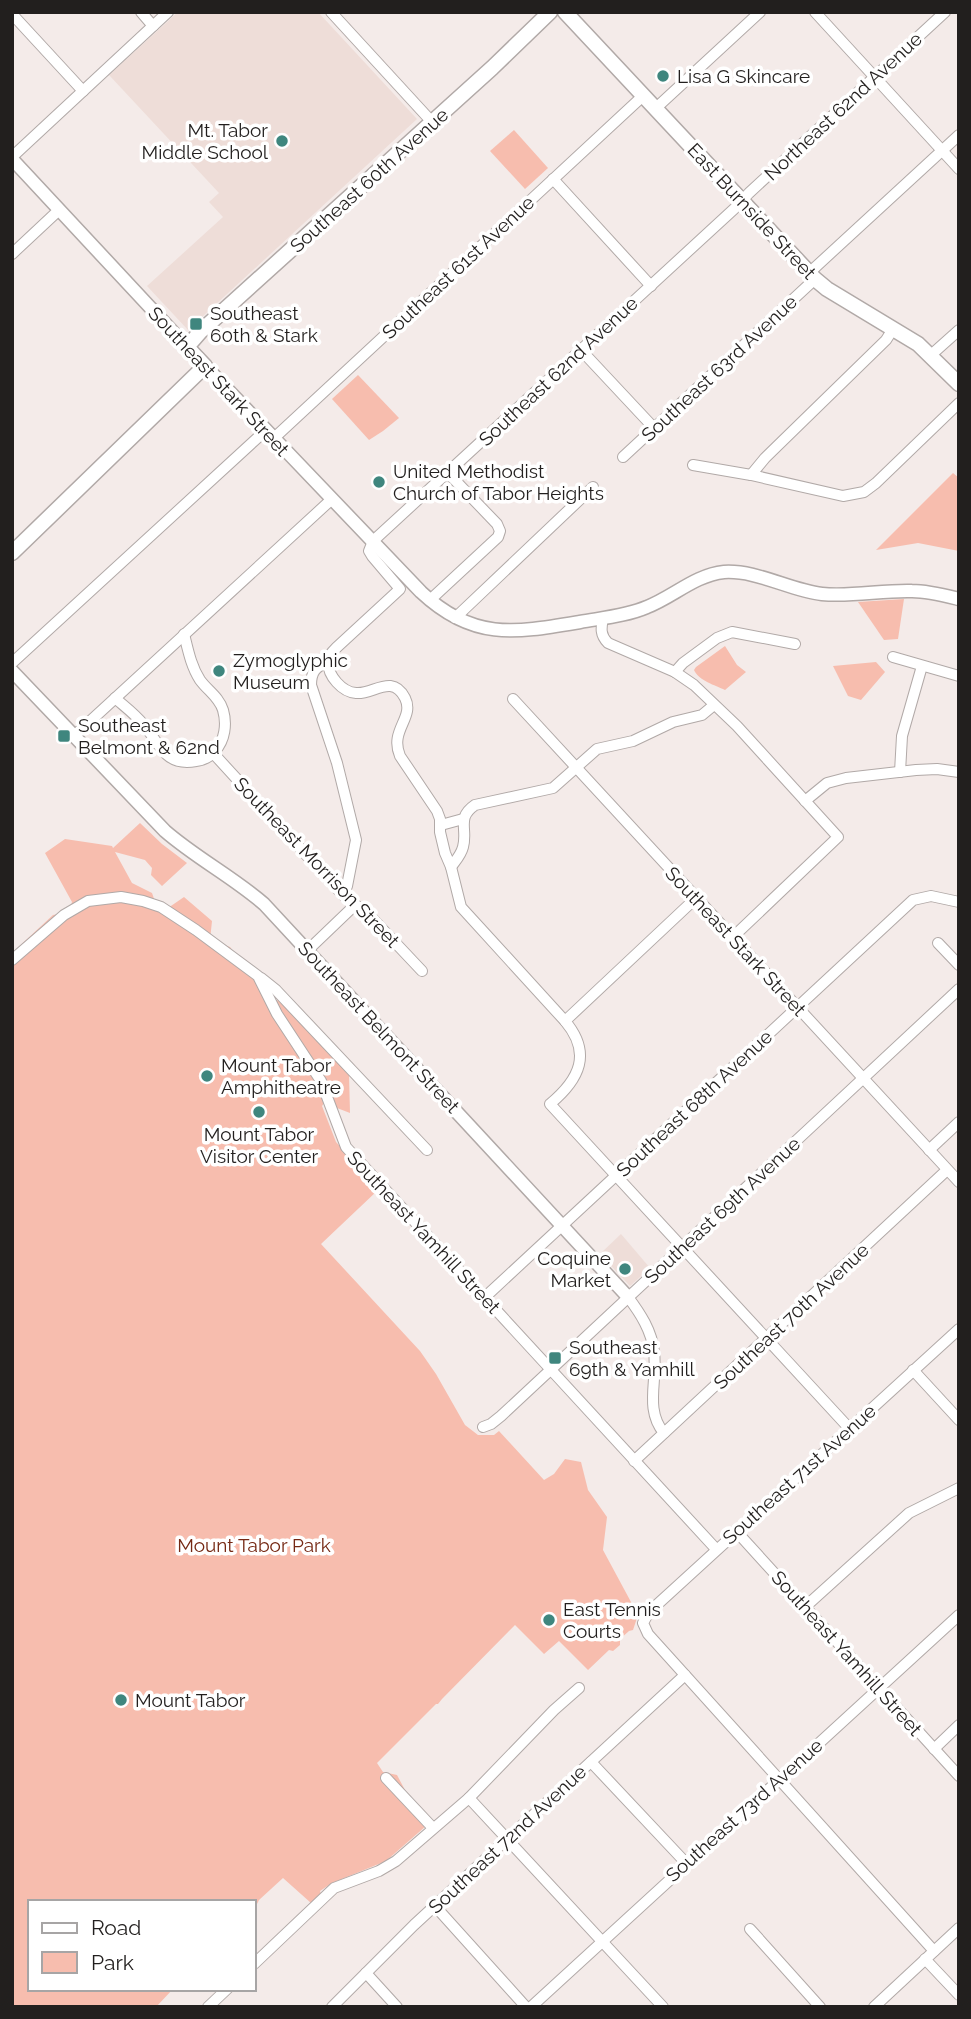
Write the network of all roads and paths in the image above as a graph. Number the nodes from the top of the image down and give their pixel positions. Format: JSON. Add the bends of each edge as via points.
{"nodes":[{"id":1,"x":141,"y":12,"type":"edge"},
{"id":2,"x":168,"y":12,"type":"edge"},
{"id":3,"x":331,"y":12,"type":"edge"},
{"id":4,"x":550,"y":12,"type":"edge"},
{"id":5,"x":565,"y":12,"type":"edge"},
{"id":6,"x":760,"y":12,"type":"edge"},
{"id":7,"x":815,"y":12,"type":"edge"},
{"id":8,"x":945,"y":12,"type":"edge"},
{"id":9,"x":12,"y":14,"type":"edge"},
{"id":10,"x":153,"y":26,"type":"junction"},
{"id":11,"x":874,"y":78,"type":"junction"},
{"id":12,"x":83,"y":91,"type":"junction"},
{"id":13,"x":644,"y":95,"type":"junction"},
{"id":14,"x":656,"y":108,"type":"junction"},
{"id":15,"x":432,"y":122,"type":"junction"},
{"id":16,"x":959,"y":135,"type":"edge"},
{"id":17,"x":942,"y":151,"type":"junction"},
{"id":18,"x":12,"y":158,"type":"edge"},
{"id":19,"x":959,"y":169,"type":"edge"},
{"id":20,"x":553,"y":179,"type":"junction"},
{"id":21,"x":742,"y":201,"type":"junction"},
{"id":22,"x":59,"y":210,"type":"junction"},
{"id":23,"x":12,"y":254,"type":"edge"},
{"id":24,"x":812,"y":276,"type":"junction"},
{"id":25,"x":651,"y":286,"type":"junction"},
{"id":26,"x":893,"y":329,"type":"junction"},
{"id":27,"x":959,"y":330,"type":"edge"},
{"id":28,"x":187,"y":347,"type":"junction"},
{"id":29,"x":581,"y":350,"type":"junction"},
{"id":30,"x":931,"y":355,"type":"junction"},
{"id":31,"x":205,"y":366,"type":"junction"},
{"id":32,"x":959,"y":384,"type":"edge"},
{"id":33,"x":959,"y":403,"type":"edge"},
{"id":34,"x":654,"y":428,"type":"junction"},
{"id":35,"x":269,"y":435,"type":"junction"},
{"id":36,"x":623,"y":457,"type":"dead end"},
{"id":37,"x":693,"y":466,"type":"dead end"},
{"id":38,"x":448,"y":472,"type":"junction"},
{"id":39,"x":751,"y":475,"type":"junction"},
{"id":40,"x":593,"y":487,"type":"dead end"},
{"id":41,"x":331,"y":499,"type":"junction"},
{"id":42,"x":373,"y":541,"type":"junction"},
{"id":43,"x":12,"y":553,"type":"edge"},
{"id":44,"x":959,"y":599,"type":"edge"},
{"id":45,"x":430,"y":600,"type":"junction"},
{"id":46,"x":455,"y":618,"type":"junction"},
{"id":47,"x":603,"y":618,"type":"junction"},
{"id":48,"x":184,"y":634,"type":"junction"},
{"id":49,"x":794,"y":644,"type":"dead end"},
{"id":50,"x":893,"y":657,"type":"dead end"},
{"id":51,"x":328,"y":662,"type":"junction"},
{"id":52,"x":12,"y":663,"type":"edge"},
{"id":53,"x":922,"y":666,"type":"junction"},
{"id":54,"x":12,"y":671,"type":"edge"},
{"id":55,"x":675,"y":672,"type":"junction"},
{"id":56,"x":959,"y":676,"type":"edge"},
{"id":57,"x":115,"y":698,"type":"junction"},
{"id":58,"x":513,"y":699,"type":"dead end"},
{"id":59,"x":714,"y":705,"type":"junction"},
{"id":60,"x":74,"y":736,"type":"junction"},
{"id":61,"x":213,"y":754,"type":"junction"},
{"id":62,"x":575,"y":767,"type":"junction"},
{"id":63,"x":900,"y":772,"type":"junction"},
{"id":64,"x":959,"y":772,"type":"edge"},
{"id":65,"x":805,"y":801,"type":"junction"},
{"id":66,"x":463,"y":819,"type":"junction"},
{"id":67,"x":441,"y":825,"type":"junction"},
{"id":68,"x":451,"y":867,"type":"junction"},
{"id":69,"x":342,"y":894,"type":"junction"},
{"id":70,"x":696,"y":898,"type":"junction"},
{"id":71,"x":959,"y":902,"type":"edge"},
{"id":72,"x":355,"y":905,"type":"junction"},
{"id":73,"x":733,"y":937,"type":"junction"},
{"id":74,"x":938,"y":943,"type":"dead end"},
{"id":75,"x":308,"y":950,"type":"junction"},
{"id":76,"x":12,"y":960,"type":"edge"},
{"id":77,"x":959,"y":965,"type":"edge"},
{"id":78,"x":422,"y":971,"type":"dead end"},
{"id":79,"x":258,"y":976,"type":"junction"},
{"id":80,"x":959,"y":989,"type":"edge"},
{"id":81,"x":797,"y":1007,"type":"junction"},
{"id":82,"x":565,"y":1021,"type":"junction"},
{"id":83,"x":863,"y":1079,"type":"junction"},
{"id":84,"x":959,"y":1122,"type":"edge"},
{"id":85,"x":427,"y":1150,"type":"dead end"},
{"id":86,"x":929,"y":1150,"type":"junction"},
{"id":87,"x":947,"y":1170,"type":"junction"},
{"id":88,"x":616,"y":1176,"type":"junction"},
{"id":89,"x":959,"y":1182,"type":"edge"},
{"id":90,"x":562,"y":1225,"type":"junction"},
{"id":91,"x":682,"y":1246,"type":"junction"},
{"id":92,"x":628,"y":1297,"type":"junction"},
{"id":93,"x":484,"y":1298,"type":"junction"},
{"id":94,"x":959,"y":1329,"type":"edge"},
{"id":95,"x":767,"y":1339,"type":"junction"},
{"id":96,"x":551,"y":1370,"type":"junction"},
{"id":97,"x":913,"y":1370,"type":"junction"},
{"id":98,"x":959,"y":1420,"type":"edge"},
{"id":99,"x":483,"y":1427,"type":"dead end"},
{"id":100,"x":849,"y":1428,"type":"junction"},
{"id":101,"x":664,"y":1433,"type":"junction"},
{"id":102,"x":634,"y":1461,"type":"junction"},
{"id":103,"x":959,"y":1488,"type":"edge"},
{"id":104,"x":736,"y":1531,"type":"junction"},
{"id":105,"x":716,"y":1549,"type":"junction"},
{"id":106,"x":805,"y":1607,"type":"junction"},
{"id":107,"x":959,"y":1615,"type":"edge"},
{"id":108,"x":685,"y":1675,"type":"junction"},
{"id":109,"x":579,"y":1688,"type":"dead end"},
{"id":110,"x":879,"y":1688,"type":"junction"},
{"id":111,"x":959,"y":1726,"type":"edge"},
{"id":112,"x":934,"y":1749,"type":"junction"},
{"id":113,"x":591,"y":1762,"type":"junction"},
{"id":114,"x":959,"y":1776,"type":"edge"},
{"id":115,"x":386,"y":1778,"type":"dead end"},
{"id":116,"x":779,"y":1779,"type":"junction"},
{"id":117,"x":469,"y":1798,"type":"junction"},
{"id":118,"x":433,"y":1829,"type":"junction"},
{"id":119,"x":507,"y":1839,"type":"junction"},
{"id":120,"x":687,"y":1863,"type":"junction"},
{"id":121,"x":435,"y":1906,"type":"junction"},
{"id":122,"x":959,"y":1928,"type":"edge"},
{"id":123,"x":750,"y":1929,"type":"dead end"},
{"id":124,"x":602,"y":1941,"type":"junction"},
{"id":125,"x":934,"y":1951,"type":"junction"},
{"id":126,"x":925,"y":1959,"type":"junction"},
{"id":127,"x":256,"y":1962,"type":"edge"},
{"id":128,"x":366,"y":1973,"type":"junction"},
{"id":129,"x":225,"y":1991,"type":"edge"},
{"id":130,"x":959,"y":1995,"type":"edge"},
{"id":131,"x":208,"y":2007,"type":"edge"},
{"id":132,"x":332,"y":2007,"type":"edge"},
{"id":133,"x":397,"y":2007,"type":"edge"},
{"id":134,"x":529,"y":2007,"type":"edge"},
{"id":135,"x":663,"y":2007,"type":"edge"},
{"id":136,"x":820,"y":2007,"type":"edge"},
{"id":137,"x":874,"y":2007,"type":"edge"}],
"edges":[{"from":1,"to":10,"type":"street"},
{"from":2,"to":10,"type":"street"},
{"from":3,"to":15,"type":"street"},
{"from":4,"to":15,"type":"main road","name":"Southeast 60th Avenue"},
{"from":5,"to":13,"type":"main road","name":"East Burnside Street"},
{"from":6,"to":14,"type":"street"},
{"from":7,"to":11,"type":"street"},
{"from":8,"to":11,"type":"street","name":"Northeast 62nd Avenue"},
{"from":9,"to":12,"type":"street"},
{"from":10,"to":12,"type":"street"},
{"from":11,"to":17,"type":"street"},
{"from":11,"to":21,"type":"street","name":"Northeast 62nd Avenue"},
{"from":12,"to":18,"type":"street"},
{"from":13,"to":14,"type":"main road","name":"East Burnside Street"},
{"from":13,"to":20,"type":"street","name":"Southeast 61st Avenue"},
{"from":14,"to":21,"type":"main road","name":"East Burnside Street"},
{"from":15,"to":28,"type":"main road","name":"Southeast 60th Avenue"},
{"from":16,"to":17,"type":"street","name":"Southeast 63rd Avenue"},
{"from":17,"to":19,"type":"street"},
{"from":17,"to":24,"type":"street","name":"Southeast 63rd Avenue"},
{"from":18,"to":22,"type":"street","name":"Southeast Stark Street"},
{"from":20,"to":25,"type":"street"},
{"from":20,"to":35,"type":"street","name":"Southeast 61st Avenue"},
{"from":21,"to":24,"type":"main road","name":"East Burnside Street"},
{"from":21,"to":25,"type":"street","name":"Southeast 62nd Avenue"},
{"from":22,"to":23,"type":"street"},
{"from":22,"to":28,"type":"street","name":"Southeast Stark Street"},
{"from":24,"to":26,"type":"main road","name":"East Burnside Street"},
{"from":24,"to":34,"type":"street","name":"Southeast 63rd Avenue"},
{"from":25,"to":29,"type":"street","name":"Southeast 62nd Avenue"},
{"from":26,"to":30,"type":"main road","name":"East Burnside Street"},
{"from":26,"to":39,"type":"street"},
{"from":27,"to":30,"type":"street"},
{"from":28,"to":31,"type":"main road","name":"Southeast Stark Street"},
{"from":29,"to":34,"type":"street"},
{"from":29,"to":38,"type":"street","name":"Southeast 62nd Avenue"},
{"from":30,"to":32,"type":"main road","name":"East Burnside Street"},
{"from":31,"to":35,"type":"street","name":"Southeast Stark Street"},
{"from":31,"to":43,"type":"main road"},
{"from":33,"to":39,"type":"street","via":[[864,492],[843,496]]},
{"from":34,"to":36,"type":"street","name":"Southeast 63rd Avenue"},
{"from":35,"to":41,"type":"street","name":"Southeast Stark Street"},
{"from":35,"to":52,"type":"street","name":"Southeast 61st Avenue"},
{"from":37,"to":39,"type":"street"},
{"from":38,"to":42,"type":"street","name":"Southeast 62nd Avenue"},
{"from":38,"to":45,"type":"street","via":[[500,531]]},
{"from":40,"to":46,"type":"street"},
{"from":41,"to":42,"type":"street","name":"Southeast Stark Street"},
{"from":41,"to":48,"type":"street"},
{"from":42,"to":45,"type":"street","name":"Southeast Stark Street"},
{"from":42,"to":51,"type":"street","via":[[369,551],[400,589],[336,648]]},
{"from":44,"to":47,"type":"street","name":"Southeast Stark Street","via":[[912,591],[820,594],[751,575],[720,573],[699,579],[646,608]]},
{"from":45,"to":46,"type":"street","name":"Southeast Stark Street"},
{"from":46,"to":47,"type":"street","name":"Southeast Stark Street","via":[[489,629],[514,630]]},
{"from":47,"to":55,"type":"street","via":[[601,630],[608,643]]},
{"from":48,"to":57,"type":"street"},
{"from":48,"to":61,"type":"street","via":[[195,671],[223,711],[224,734]]},
{"from":49,"to":55,"type":"street","via":[[732,632],[708,644]]},
{"from":50,"to":53,"type":"street"},
{"from":51,"to":67,"type":"street","via":[[333,677],[346,690],[359,694],[388,686],[405,698],[407,713],[397,747]]},
{"from":51,"to":69,"type":"street","via":[[316,667],[311,685],[356,840]]},
{"from":53,"to":56,"type":"street"},
{"from":53,"to":63,"type":"street","via":[[902,736]]},
{"from":54,"to":60,"type":"street","name":"Southeast Belmont Street"},
{"from":55,"to":59,"type":"street"},
{"from":57,"to":60,"type":"street"},
{"from":57,"to":61,"type":"street","via":[[173,759],[194,762]]},
{"from":58,"to":62,"type":"street","name":"Southeast Stark Street"},
{"from":59,"to":62,"type":"street","via":[[702,715],[673,722],[633,741],[597,749]]},
{"from":59,"to":65,"type":"street"},
{"from":60,"to":75,"type":"street","name":"Southeast Belmont Street","via":[[165,831],[255,896]]},
{"from":61,"to":69,"type":"street","name":"Southeast Morrison Street"},
{"from":62,"to":66,"type":"street","via":[[552,788],[475,806]]},
{"from":62,"to":70,"type":"street","name":"Southeast Stark Street"},
{"from":63,"to":64,"type":"street"},
{"from":63,"to":65,"type":"street","via":[[837,780]]},
{"from":65,"to":73,"type":"street","via":[[838,837]]},
{"from":66,"to":67,"type":"street"},
{"from":66,"to":68,"type":"street","via":[[464,845]]},
{"from":67,"to":68,"type":"street"},
{"from":68,"to":82,"type":"street","via":[[461,907]]},
{"from":69,"to":72,"type":"street","name":"Southeast Morrison Street"},
{"from":70,"to":73,"type":"street","name":"Southeast Stark Street"},
{"from":70,"to":82,"type":"street"},
{"from":71,"to":81,"type":"street","name":"Southeast 68th Avenue","via":[[924,896],[913,900]]},
{"from":72,"to":75,"type":"street"},
{"from":72,"to":78,"type":"street","name":"Southeast Morrison Street"},
{"from":73,"to":81,"type":"street","name":"Southeast Stark Street"},
{"from":74,"to":77,"type":"street"},
{"from":75,"to":90,"type":"street","name":"Southeast Belmont Street"},
{"from":76,"to":79,"type":"street","name":"Southeast Yamhill Street","via":[[76,906],[121,897],[162,907]]},
{"from":79,"to":85,"type":"street"},
{"from":79,"to":93,"type":"street","name":"Southeast Yamhill Street","via":[[324,1087],[346,1147]]},
{"from":80,"to":83,"type":"street","name":"Southeast 69th Avenue"},
{"from":81,"to":83,"type":"street","name":"Southeast Stark Street"},
{"from":81,"to":88,"type":"street","name":"Southeast 68th Avenue"},
{"from":82,"to":88,"type":"street","via":[[578,1040],[580,1062],[570,1086],[550,1104]]},
{"from":83,"to":86,"type":"street","name":"Southeast Stark Street"},
{"from":83,"to":91,"type":"street","name":"Southeast 69th Avenue"},
{"from":84,"to":86,"type":"street"},
{"from":86,"to":87,"type":"street","name":"Southeast Stark Street"},
{"from":87,"to":89,"type":"street","name":"Southeast Stark Street"},
{"from":87,"to":95,"type":"street","name":"Southeast 70th Avenue"},
{"from":88,"to":90,"type":"street","name":"Southeast 68th Avenue"},
{"from":88,"to":91,"type":"street"},
{"from":90,"to":92,"type":"street","name":"Southeast Belmont Street"},
{"from":90,"to":93,"type":"street","name":"Southeast 68th Avenue"},
{"from":91,"to":92,"type":"street","name":"Southeast 69th Avenue"},
{"from":91,"to":95,"type":"street"},
{"from":92,"to":96,"type":"street","name":"Southeast 69th Avenue"},
{"from":92,"to":101,"type":"street","name":"Southeast Belmont Street","via":[[652,1340],[653,1411]]},
{"from":93,"to":96,"type":"street","name":"Southeast Yamhill Street"},
{"from":94,"to":97,"type":"street","name":"Southeast 71st Avenue"},
{"from":95,"to":100,"type":"street"},
{"from":95,"to":101,"type":"street","name":"Southeast 70th Avenue"},
{"from":96,"to":99,"type":"street","name":"Southeast 69th Avenue"},
{"from":96,"to":102,"type":"street","name":"Southeast Yamhill Street"},
{"from":97,"to":98,"type":"street"},
{"from":97,"to":100,"type":"street","name":"Southeast 71st Avenue"},
{"from":100,"to":104,"type":"street","name":"Southeast 71st Avenue"},
{"from":101,"to":102,"type":"street","name":"Southeast 70th Avenue"},
{"from":102,"to":105,"type":"street","name":"Southeast Yamhill Street"},
{"from":103,"to":106,"type":"street","via":[[909,1513]]},
{"from":104,"to":105,"type":"street","name":"Southeast 71st Avenue"},
{"from":104,"to":106,"type":"street","name":"Southeast Yamhill Street"},
{"from":105,"to":108,"type":"street","name":"Southeast 71st Avenue","via":[[643,1623]]},
{"from":106,"to":110,"type":"street","name":"Southeast Yamhill Street"},
{"from":107,"to":110,"type":"street","name":"Southeast 73rd Avenue"},
{"from":108,"to":113,"type":"street","name":"Southeast 72nd Avenue"},
{"from":108,"to":116,"type":"street"},
{"from":109,"to":117,"type":"street"},
{"from":110,"to":112,"type":"street","name":"Southeast Yamhill Street"},
{"from":110,"to":116,"type":"street","name":"Southeast 73rd Avenue"},
{"from":111,"to":112,"type":"street"},
{"from":112,"to":114,"type":"street","name":"Southeast Yamhill Street"},
{"from":113,"to":119,"type":"street","name":"Southeast 72nd Avenue"},
{"from":113,"to":120,"type":"street"},
{"from":115,"to":118,"type":"street"},
{"from":116,"to":120,"type":"street","name":"Southeast 73rd Avenue"},
{"from":116,"to":125,"type":"street"},
{"from":117,"to":118,"type":"street"},
{"from":117,"to":119,"type":"street"},
{"from":118,"to":127,"type":"street","via":[[389,1865],[327,1893]]},
{"from":119,"to":121,"type":"street","name":"Southeast 72nd Avenue"},
{"from":119,"to":124,"type":"street"},
{"from":120,"to":124,"type":"street","name":"Southeast 73rd Avenue"},
{"from":121,"to":128,"type":"street","name":"Southeast 72nd Avenue"},
{"from":121,"to":134,"type":"street"},
{"from":122,"to":125,"type":"street"},
{"from":123,"to":136,"type":"street"},
{"from":124,"to":134,"type":"street","name":"Southeast 73rd Avenue"},
{"from":124,"to":135,"type":"street"},
{"from":125,"to":126,"type":"street"},
{"from":126,"to":130,"type":"street"},
{"from":126,"to":137,"type":"street"},
{"from":128,"to":132,"type":"street","name":"Southeast 72nd Avenue"},
{"from":128,"to":133,"type":"street"},
{"from":129,"to":131,"type":"street"}]}
